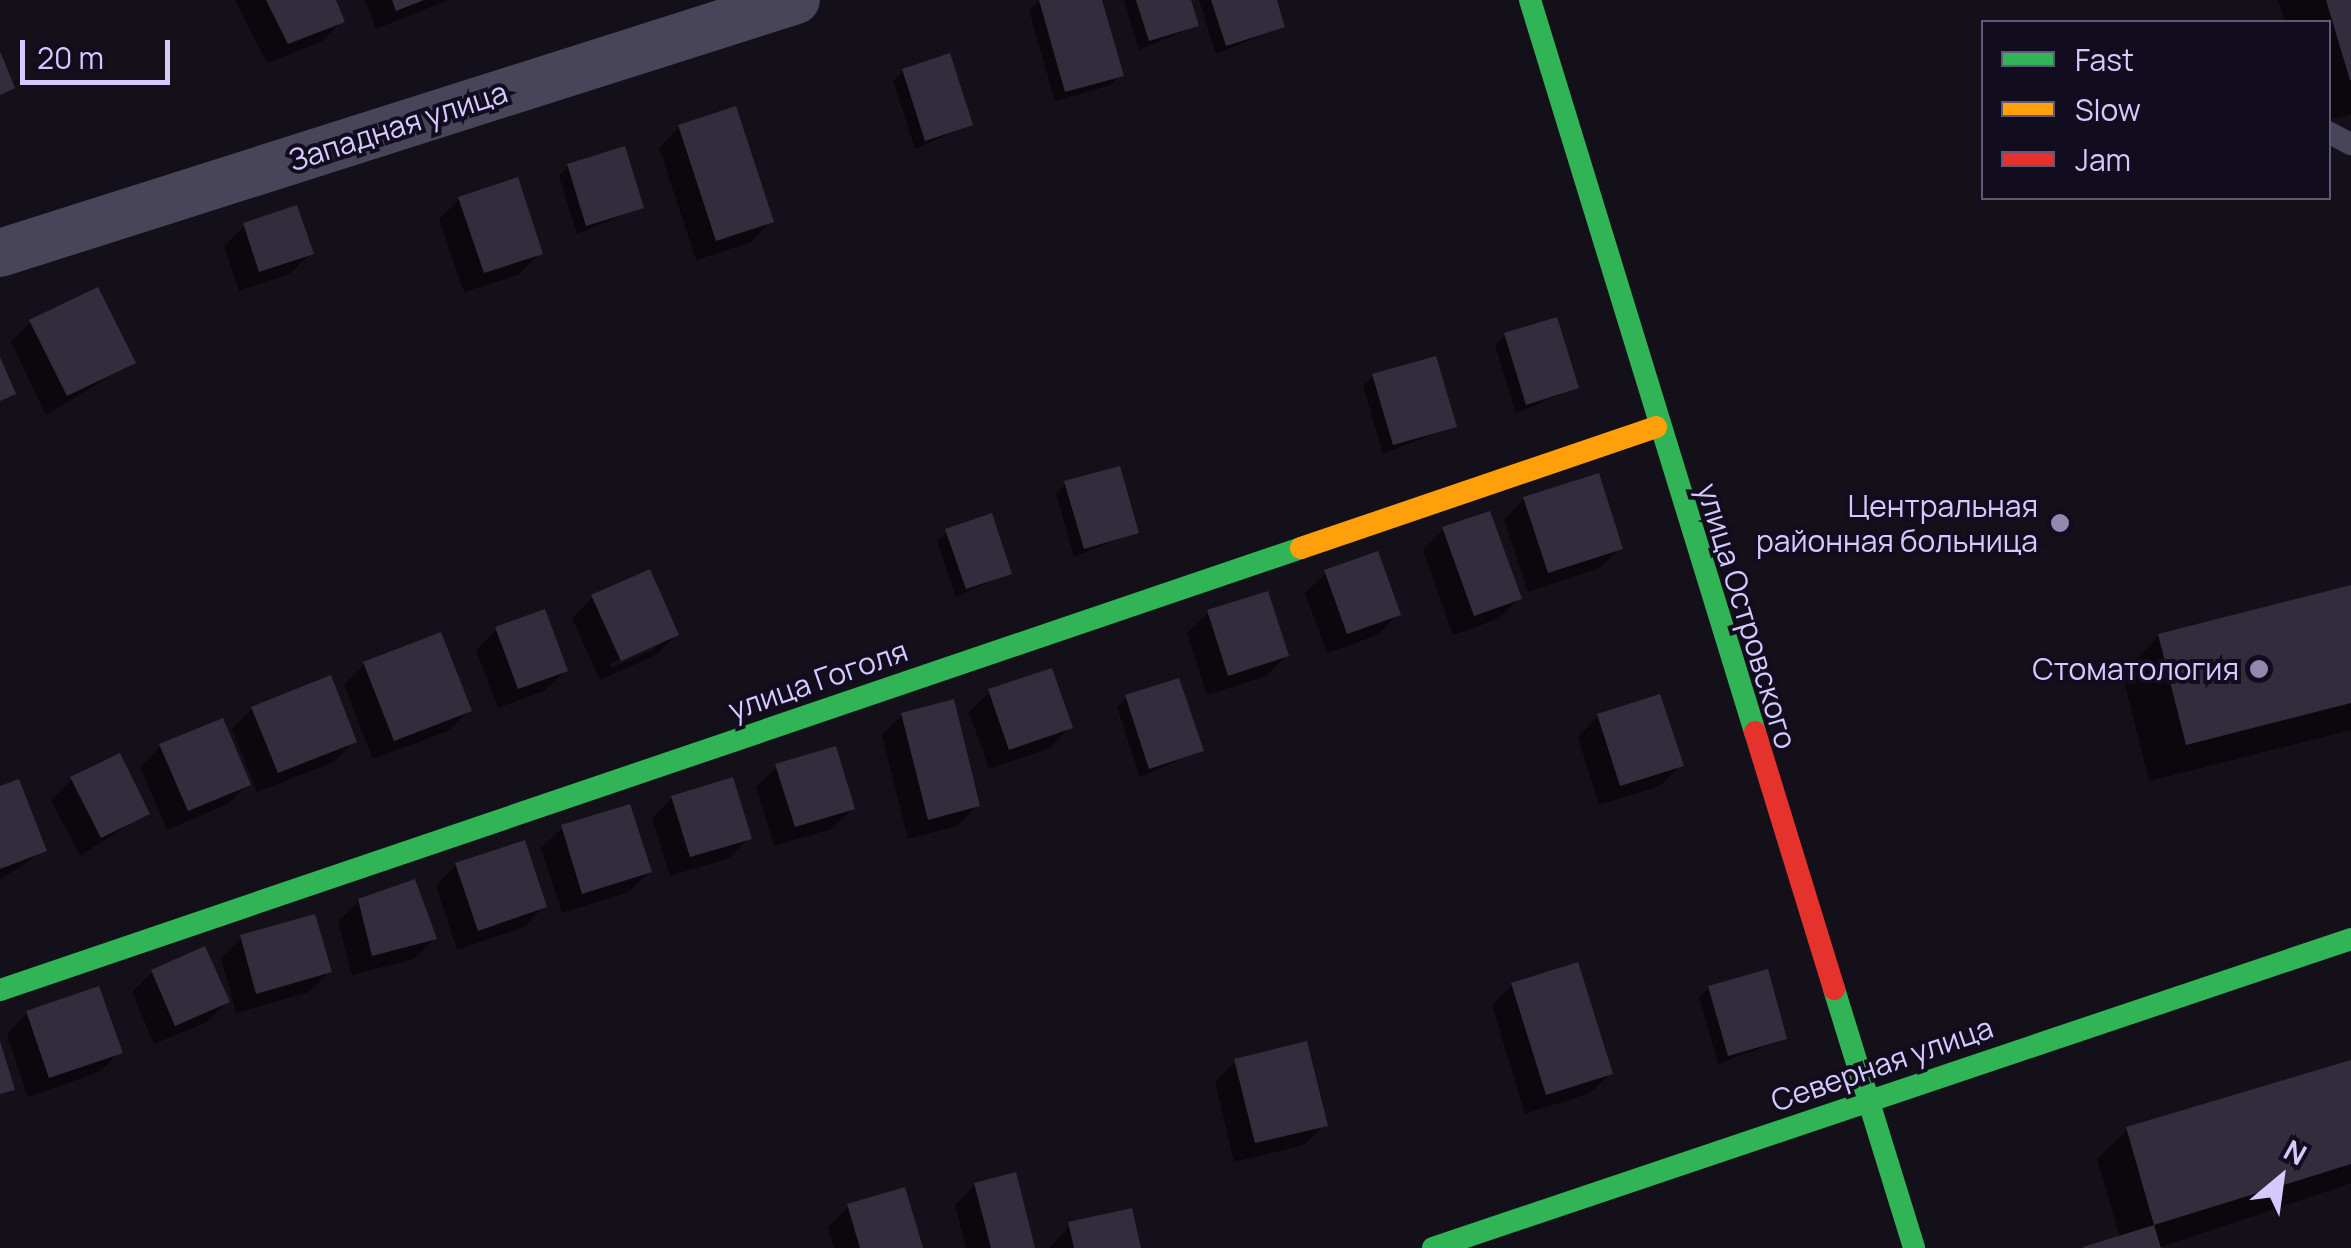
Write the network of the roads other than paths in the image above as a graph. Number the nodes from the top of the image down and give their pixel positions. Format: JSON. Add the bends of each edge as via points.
{"nodes":[{"id":1,"x":796,"y":0,"type":"edge"},
{"id":2,"x":1530,"y":0,"type":"edge"},
{"id":3,"x":0,"y":253,"type":"edge"},
{"id":4,"x":1656,"y":427,"type":"junction"},
{"id":5,"x":2351,"y":940,"type":"edge"},
{"id":6,"x":0,"y":990,"type":"edge"},
{"id":7,"x":1868,"y":1100,"type":"junction"},
{"id":8,"x":1433,"y":1248,"type":"edge"},
{"id":9,"x":1914,"y":1248,"type":"edge"}],
"edges":[{"from":1,"to":3,"type":"street","name":"Западная улица"},
{"from":2,"to":4,"type":"street","name":"улица Островского"},
{"from":4,"to":6,"type":"street","name":"улица Гоголя"},
{"from":4,"to":7,"type":"street","name":"улица Островского"},
{"from":5,"to":7,"type":"street","name":"Северная улица"},
{"from":7,"to":8,"type":"street","name":"Северная улица"},
{"from":7,"to":9,"type":"street","name":"улица Островского"}]}
